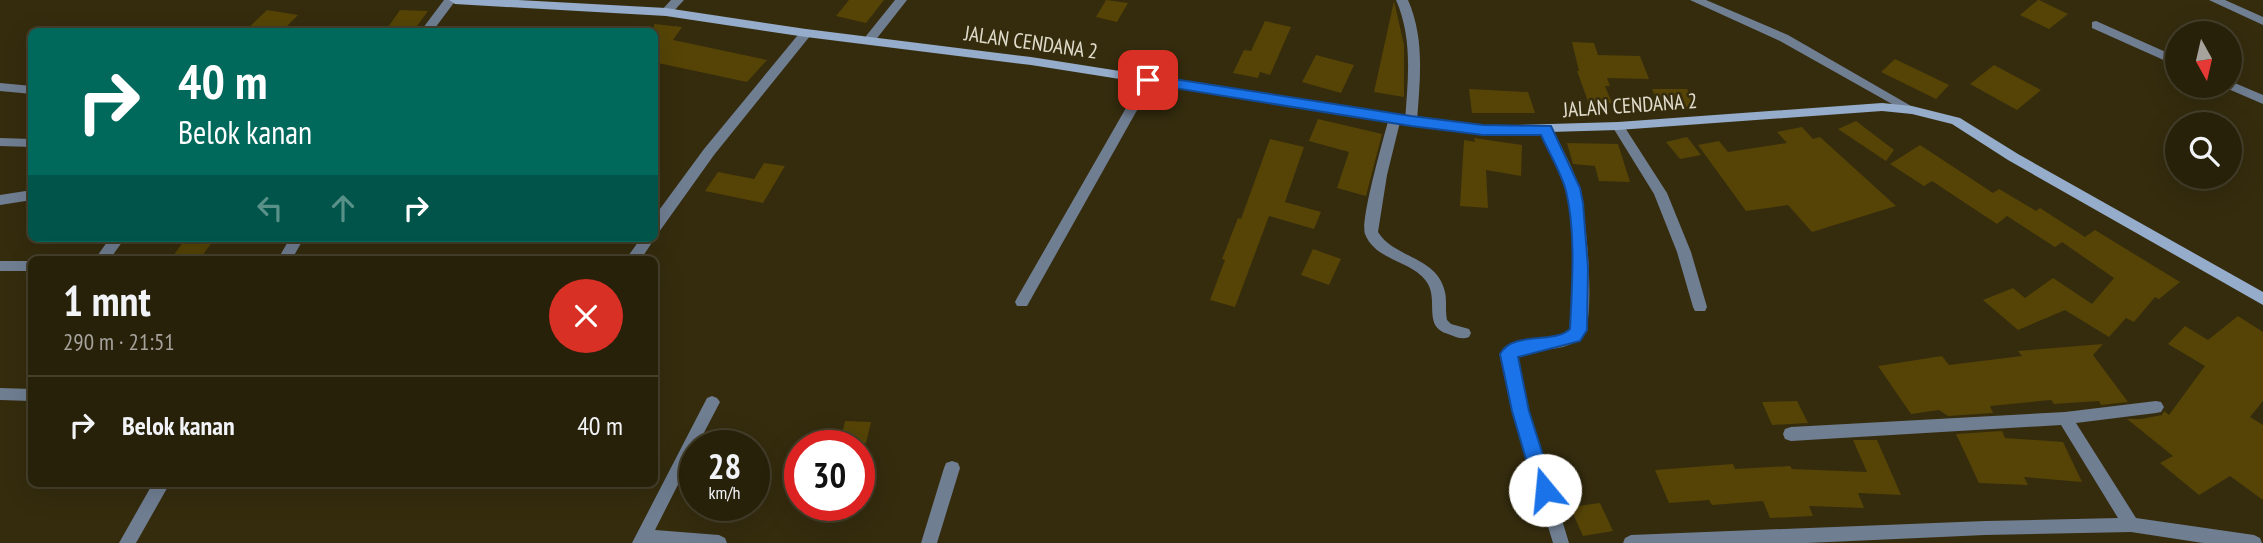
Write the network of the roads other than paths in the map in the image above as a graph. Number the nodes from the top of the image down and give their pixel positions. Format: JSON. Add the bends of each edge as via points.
{"nodes":[{"id":1,"x":452,"y":0,"type":"edge"},
{"id":2,"x":678,"y":0,"type":"edge"},
{"id":3,"x":901,"y":0,"type":"edge"},
{"id":4,"x":1402,"y":0,"type":"edge"},
{"id":5,"x":1696,"y":0,"type":"edge"},
{"id":6,"x":2216,"y":0,"type":"edge"},
{"id":7,"x":666,"y":12,"type":"junction"},
{"id":8,"x":2263,"y":21,"type":"edge"},
{"id":9,"x":2096,"y":25,"type":"dead end"},
{"id":10,"x":429,"y":28,"type":"edge"},
{"id":11,"x":806,"y":33,"type":"junction"},
{"id":12,"x":870,"y":39,"type":"junction"},
{"id":13,"x":2165,"y":57,"type":"edge"},
{"id":14,"x":1148,"y":80,"type":"junction"},
{"id":15,"x":0,"y":87,"type":"edge"},
{"id":16,"x":28,"y":90,"type":"edge"},
{"id":17,"x":2242,"y":90,"type":"edge"},
{"id":18,"x":2263,"y":100,"type":"edge"},
{"id":19,"x":1912,"y":110,"type":"junction"},
{"id":20,"x":1395,"y":118,"type":"junction"},
{"id":21,"x":1411,"y":121,"type":"junction"},
{"id":22,"x":1618,"y":126,"type":"junction"},
{"id":23,"x":1546,"y":130,"type":"junction"},
{"id":24,"x":0,"y":142,"type":"edge"},
{"id":25,"x":28,"y":143,"type":"edge"},
{"id":26,"x":28,"y":196,"type":"edge"},
{"id":27,"x":0,"y":200,"type":"edge"},
{"id":28,"x":658,"y":222,"type":"edge"},
{"id":29,"x":115,"y":242,"type":"edge"},
{"id":30,"x":645,"y":242,"type":"edge"},
{"id":31,"x":104,"y":256,"type":"edge"},
{"id":32,"x":634,"y":256,"type":"edge"},
{"id":33,"x":0,"y":265,"type":"edge"},
{"id":34,"x":28,"y":267,"type":"edge"},
{"id":35,"x":2263,"y":299,"type":"edge"},
{"id":36,"x":1022,"y":302,"type":"dead end"},
{"id":37,"x":1700,"y":307,"type":"dead end"},
{"id":38,"x":1464,"y":333,"type":"dead end"},
{"id":39,"x":0,"y":394,"type":"edge"},
{"id":40,"x":28,"y":395,"type":"edge"},
{"id":41,"x":712,"y":402,"type":"dead end"},
{"id":42,"x":2156,"y":407,"type":"dead end"},
{"id":43,"x":2065,"y":418,"type":"junction"},
{"id":44,"x":1791,"y":434,"type":"dead end"},
{"id":45,"x":953,"y":467,"type":"dead end"},
{"id":46,"x":160,"y":487,"type":"edge"},
{"id":47,"x":2131,"y":525,"type":"junction"},
{"id":48,"x":641,"y":540,"type":"edge"},
{"id":49,"x":127,"y":543,"type":"edge"},
{"id":50,"x":719,"y":543,"type":"edge"},
{"id":51,"x":929,"y":543,"type":"edge"},
{"id":52,"x":1561,"y":543,"type":"edge"},
{"id":53,"x":1631,"y":543,"type":"edge"},
{"id":54,"x":2255,"y":543,"type":"edge"}],
"edges":[{"from":1,"to":7,"type":"street","name":"JALAN CENDANA 2"},
{"from":1,"to":10,"type":"street"},
{"from":2,"to":7,"type":"street"},
{"from":3,"to":12,"type":"street"},
{"from":4,"to":21,"type":"street","via":[[1414,53]]},
{"from":5,"to":19,"type":"street","via":[[1784,38]]},
{"from":6,"to":8,"type":"street"},
{"from":7,"to":11,"type":"street","name":"JALAN CENDANA 2"},
{"from":9,"to":13,"type":"street"},
{"from":11,"to":12,"type":"street","name":"JALAN CENDANA 2"},
{"from":11,"to":28,"type":"street"},
{"from":12,"to":14,"type":"street","name":"JALAN CENDANA 2"},
{"from":14,"to":20,"type":"street","name":"JALAN CENDANA 2"},
{"from":14,"to":36,"type":"street"},
{"from":15,"to":16,"type":"street"},
{"from":17,"to":18,"type":"street"},
{"from":19,"to":22,"type":"street","name":"JALAN CENDANA 2","via":[[1882,107]]},
{"from":19,"to":35,"type":"street","name":"JALAN CENDANA 2","via":[[1956,121]]},
{"from":20,"to":21,"type":"street","name":"JALAN CENDANA 2"},
{"from":20,"to":38,"type":"street","via":[[1371,232],[1381,247],[1430,277],[1437,288],[1440,322]]},
{"from":21,"to":23,"type":"street","name":"JALAN CENDANA 2","via":[[1483,130]]},
{"from":22,"to":23,"type":"street","name":"JALAN CENDANA 2"},
{"from":22,"to":37,"type":"street","via":[[1660,193]]},
{"from":23,"to":52,"type":"street","via":[[1576,203],[1579,330],[1574,337],[1508,354]]},
{"from":24,"to":25,"type":"street"},
{"from":26,"to":27,"type":"street"},
{"from":29,"to":31,"type":"street"},
{"from":30,"to":32,"type":"street"},
{"from":33,"to":34,"type":"street"},
{"from":39,"to":40,"type":"street"},
{"from":41,"to":48,"type":"street"},
{"from":42,"to":43,"type":"street"},
{"from":43,"to":44,"type":"street"},
{"from":43,"to":47,"type":"street"},
{"from":45,"to":51,"type":"street"},
{"from":46,"to":49,"type":"street"},
{"from":47,"to":53,"type":"street"},
{"from":47,"to":54,"type":"street"},
{"from":48,"to":50,"type":"street"}]}
